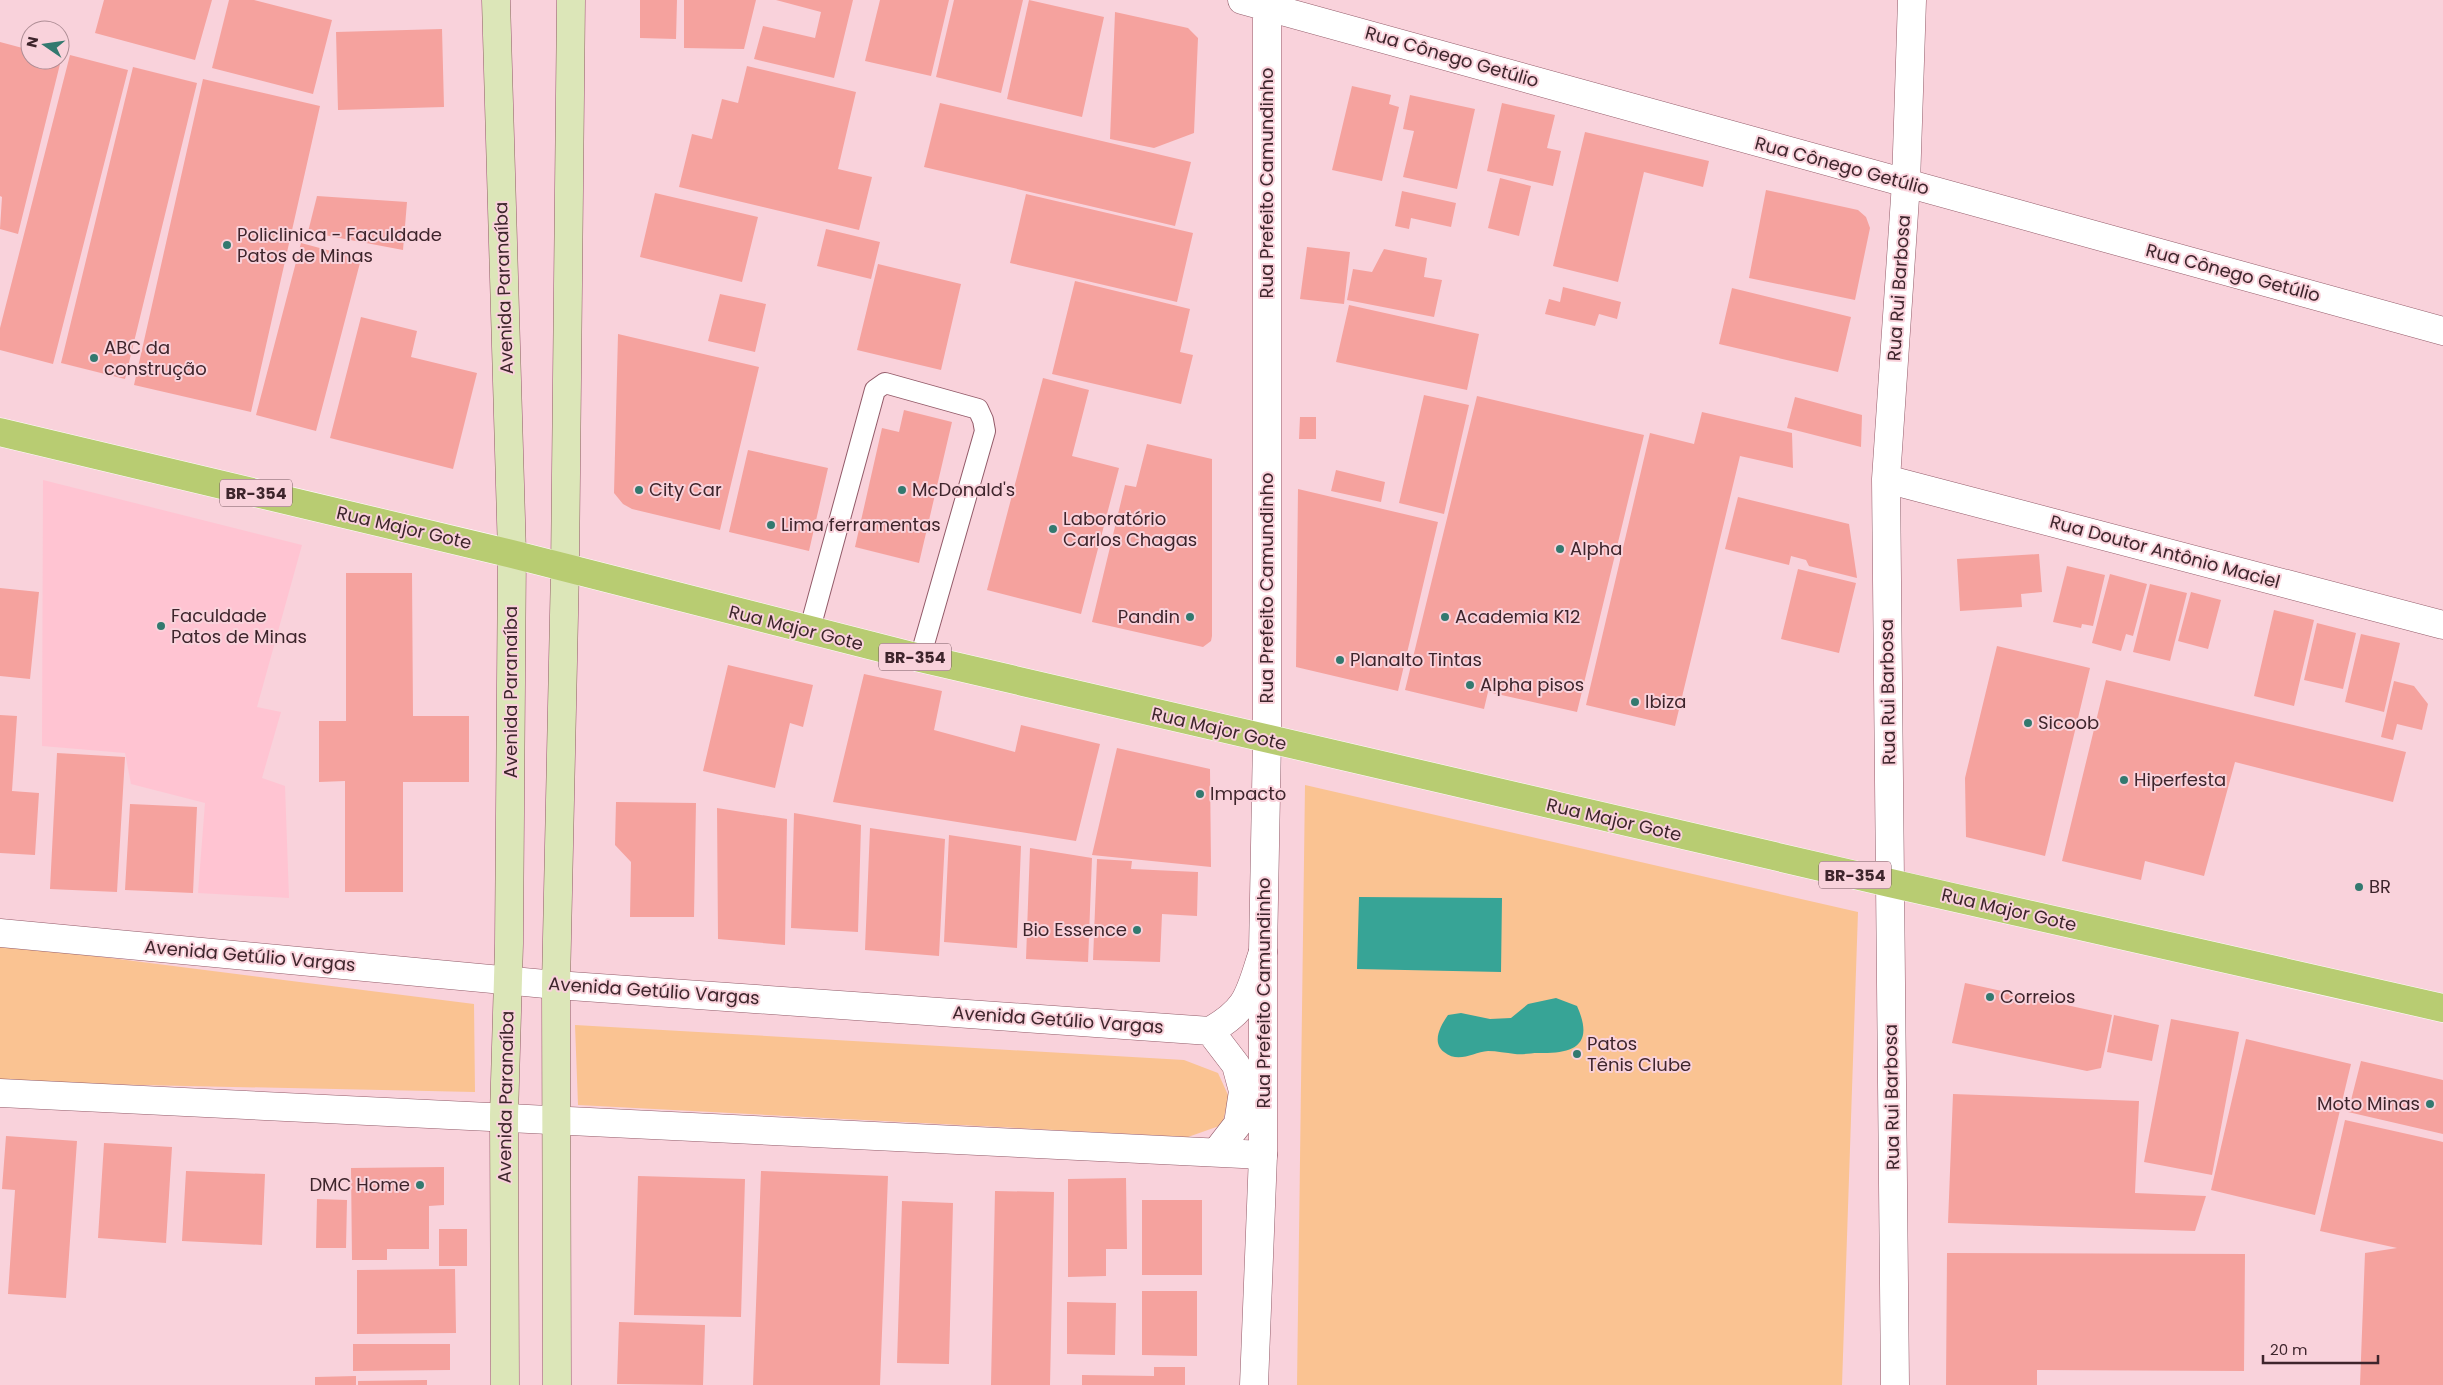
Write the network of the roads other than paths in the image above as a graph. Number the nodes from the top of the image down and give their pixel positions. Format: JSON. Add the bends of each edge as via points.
{"nodes":[{"id":1,"x":496,"y":0,"type":"edge"},
{"id":2,"x":571,"y":0,"type":"edge"},
{"id":3,"x":1912,"y":0,"type":"edge"},
{"id":4,"x":1258,"y":2,"type":"edge"},
{"id":5,"x":1906,"y":183,"type":"junction"},
{"id":6,"x":2443,"y":331,"type":"edge"},
{"id":7,"x":0,"y":432,"type":"edge"},
{"id":8,"x":1886,"y":479,"type":"junction"},
{"id":9,"x":512,"y":554,"type":"junction"},
{"id":10,"x":565,"y":569,"type":"junction"},
{"id":11,"x":2443,"y":625,"type":"edge"},
{"id":12,"x":809,"y":632,"type":"junction"},
{"id":13,"x":920,"y":658,"type":"junction"},
{"id":14,"x":1266,"y":740,"type":"junction"},
{"id":15,"x":1890,"y":883,"type":"junction"},
{"id":16,"x":0,"y":933,"type":"edge"},
{"id":17,"x":1263,"y":952,"type":"junction"},
{"id":18,"x":508,"y":980,"type":"junction"},
{"id":19,"x":556,"y":985,"type":"junction"},
{"id":20,"x":2443,"y":1008,"type":"edge"},
{"id":21,"x":1210,"y":1031,"type":"junction"},
{"id":22,"x":0,"y":1093,"type":"edge"},
{"id":23,"x":504,"y":1116,"type":"junction"},
{"id":24,"x":555,"y":1119,"type":"junction"},
{"id":25,"x":1216,"y":1151,"type":"junction"},
{"id":26,"x":1263,"y":1155,"type":"junction"},
{"id":27,"x":504,"y":1385,"type":"edge"},
{"id":28,"x":557,"y":1385,"type":"edge"},
{"id":29,"x":1254,"y":1385,"type":"edge"},
{"id":30,"x":1895,"y":1385,"type":"edge"}],
"edges":[{"from":1,"to":9,"type":"main road","name":"Avenida Paranaíba"},
{"from":2,"to":10,"type":"main road"},
{"from":3,"to":5,"type":"street","name":"Rua Rui Barbosa"},
{"from":4,"to":5,"type":"street","name":"Rua Cônego Getúlio"},
{"from":4,"to":14,"type":"street","name":"Rua Prefeito Camundinho"},
{"from":5,"to":6,"type":"street","name":"Rua Cônego Getúlio"},
{"from":5,"to":8,"type":"street","name":"Rua Rui Barbosa"},
{"from":7,"to":9,"type":"main road","name":"Rua Major Gote","number":"BR-354"},
{"from":8,"to":11,"type":"street","name":"Rua Doutor Antônio Maciel"},
{"from":8,"to":15,"type":"street","name":"Rua Rui Barbosa"},
{"from":9,"to":10,"type":"main road","name":"Rua Major Gote","number":"BR-354"},
{"from":9,"to":18,"type":"main road","name":"Avenida Paranaíba"},
{"from":10,"to":12,"type":"main road","name":"Rua Major Gote","number":"BR-354"},
{"from":10,"to":19,"type":"main road"},
{"from":12,"to":13,"type":"main road","name":"Rua Major Gote","number":"BR-354"},
{"from":12,"to":13,"type":"lane","via":[[875,390],[885,383],[978,409],[984,420],[985,431]]},
{"from":13,"to":14,"type":"main road","name":"Rua Major Gote","number":"BR-354"},
{"from":14,"to":15,"type":"main road","name":"Rua Major Gote","number":"BR-354"},
{"from":14,"to":17,"type":"street","name":"Rua Prefeito Camundinho"},
{"from":15,"to":20,"type":"main road","name":"Rua Major Gote","number":"BR-354"},
{"from":15,"to":30,"type":"street","name":"Rua Rui Barbosa"},
{"from":16,"to":18,"type":"street","name":"Avenida Getúlio Vargas"},
{"from":17,"to":21,"type":"street","via":[[1246,1003],[1227,1021]]},
{"from":17,"to":26,"type":"street","name":"Rua Prefeito Camundinho"},
{"from":18,"to":19,"type":"street","name":"Avenida Getúlio Vargas"},
{"from":18,"to":23,"type":"main road","name":"Avenida Paranaíba"},
{"from":19,"to":21,"type":"street","name":"Avenida Getúlio Vargas"},
{"from":19,"to":24,"type":"main road"},
{"from":21,"to":25,"type":"street","via":[[1236,1065],[1243,1091],[1238,1124]]},
{"from":22,"to":23,"type":"street","via":[[447,1116]]},
{"from":23,"to":24,"type":"street"},
{"from":23,"to":27,"type":"main road","name":"Avenida Paranaíba"},
{"from":24,"to":25,"type":"street"},
{"from":24,"to":28,"type":"main road"},
{"from":25,"to":26,"type":"street"},
{"from":26,"to":29,"type":"street","name":"Rua Prefeito Camundinho"}]}
